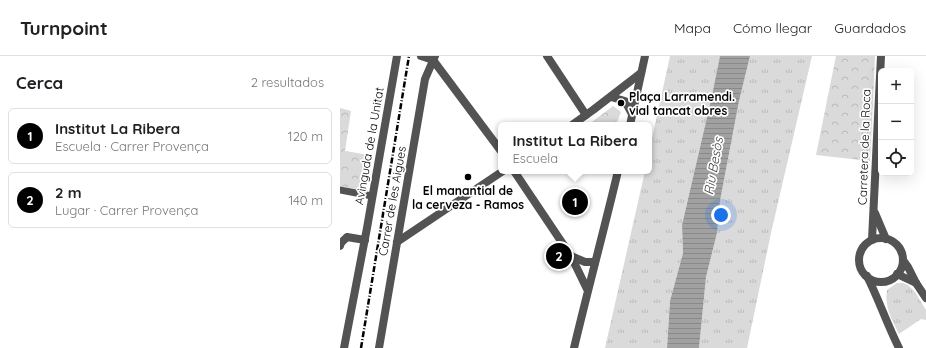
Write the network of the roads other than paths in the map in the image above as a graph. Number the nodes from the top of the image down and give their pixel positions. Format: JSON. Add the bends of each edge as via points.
{"nodes":[{"id":1,"x":397,"y":56,"type":"edge"},
{"id":2,"x":421,"y":56,"type":"edge"},
{"id":3,"x":547,"y":56,"type":"edge"},
{"id":4,"x":645,"y":56,"type":"edge"},
{"id":5,"x":880,"y":56,"type":"edge"},
{"id":6,"x":434,"y":58,"type":"edge"},
{"id":7,"x":641,"y":73,"type":"junction"},
{"id":8,"x":611,"y":97,"type":"junction"},
{"id":9,"x":632,"y":114,"type":"junction"},
{"id":10,"x":586,"y":116,"type":"junction"},
{"id":11,"x":577,"y":122,"type":"edge"},
{"id":12,"x":631,"y":122,"type":"edge"},
{"id":13,"x":498,"y":147,"type":"edge"},
{"id":14,"x":499,"y":174,"type":"edge"},
{"id":15,"x":516,"y":174,"type":"edge"},
{"id":16,"x":617,"y":174,"type":"edge"},
{"id":17,"x":340,"y":190,"type":"edge"},
{"id":18,"x":372,"y":196,"type":"junction"},
{"id":19,"x":874,"y":209,"type":"junction"},
{"id":20,"x":886,"y":239,"type":"junction"},
{"id":21,"x":364,"y":240,"type":"junction"},
{"id":22,"x":872,"y":240,"type":"junction"},
{"id":23,"x":397,"y":242,"type":"junction"},
{"id":24,"x":340,"y":246,"type":"edge"},
{"id":25,"x":572,"y":256,"type":"junction"},
{"id":26,"x":903,"y":260,"type":"junction"},
{"id":27,"x":595,"y":262,"type":"junction"},
{"id":28,"x":897,"y":274,"type":"junction"},
{"id":29,"x":867,"y":276,"type":"junction"},
{"id":30,"x":883,"y":282,"type":"junction"},
{"id":31,"x":916,"y":284,"type":"junction"},
{"id":32,"x":587,"y":289,"type":"junction"},
{"id":33,"x":878,"y":298,"type":"junction"},
{"id":34,"x":926,"y":298,"type":"edge"},
{"id":35,"x":340,"y":322,"type":"edge"},
{"id":36,"x":349,"y":323,"type":"junction"},
{"id":37,"x":344,"y":348,"type":"edge"},
{"id":38,"x":379,"y":348,"type":"edge"},
{"id":39,"x":574,"y":348,"type":"edge"},
{"id":40,"x":899,"y":348,"type":"edge"}],
"edges":[{"from":1,"to":18,"type":"street","name":"Avinguda de la Unitat"},
{"from":2,"to":6,"type":"street"},
{"from":3,"to":10,"type":"street"},
{"from":4,"to":7,"type":"street"},
{"from":5,"to":19,"type":"street","name":"Carretera de la Roca"},
{"from":6,"to":13,"type":"street"},
{"from":6,"to":23,"type":"street","name":"Carrer de les Aigues","via":[[425,79]]},
{"from":7,"to":8,"type":"street"},
{"from":7,"to":9,"type":"street"},
{"from":8,"to":9,"type":"street","via":[[625,101]]},
{"from":8,"to":10,"type":"street"},
{"from":9,"to":12,"type":"street"},
{"from":10,"to":11,"type":"street"},
{"from":14,"to":23,"type":"street"},
{"from":15,"to":25,"type":"street"},
{"from":16,"to":27,"type":"street"},
{"from":17,"to":18,"type":"street"},
{"from":18,"to":21,"type":"street","name":"Avinguda de la Unitat"},
{"from":19,"to":20,"type":"street"},
{"from":19,"to":22,"type":"street","name":"Carretera de la Roca"},
{"from":20,"to":22,"type":"street"},
{"from":20,"to":26,"type":"street","via":[[898,246]]},
{"from":21,"to":24,"type":"street","via":[[347,237]]},
{"from":21,"to":36,"type":"street","name":"Avinguda de la Unitat"},
{"from":22,"to":29,"type":"street","via":[[864,246],[860,254],[859,264]]},
{"from":23,"to":38,"type":"street","name":"Carrer de les Aigues"},
{"from":25,"to":27,"type":"street","via":[[585,262]]},
{"from":25,"to":32,"type":"street"},
{"from":26,"to":28,"type":"street"},
{"from":26,"to":31,"type":"street"},
{"from":27,"to":32,"type":"street"},
{"from":28,"to":30,"type":"street"},
{"from":28,"to":31,"type":"street"},
{"from":29,"to":30,"type":"street"},
{"from":29,"to":33,"type":"street"},
{"from":30,"to":33,"type":"street"},
{"from":31,"to":34,"type":"street"},
{"from":32,"to":39,"type":"street"},
{"from":33,"to":40,"type":"street"},
{"from":35,"to":36,"type":"street"},
{"from":36,"to":37,"type":"street","name":"Avinguda de la Unitat"}]}
